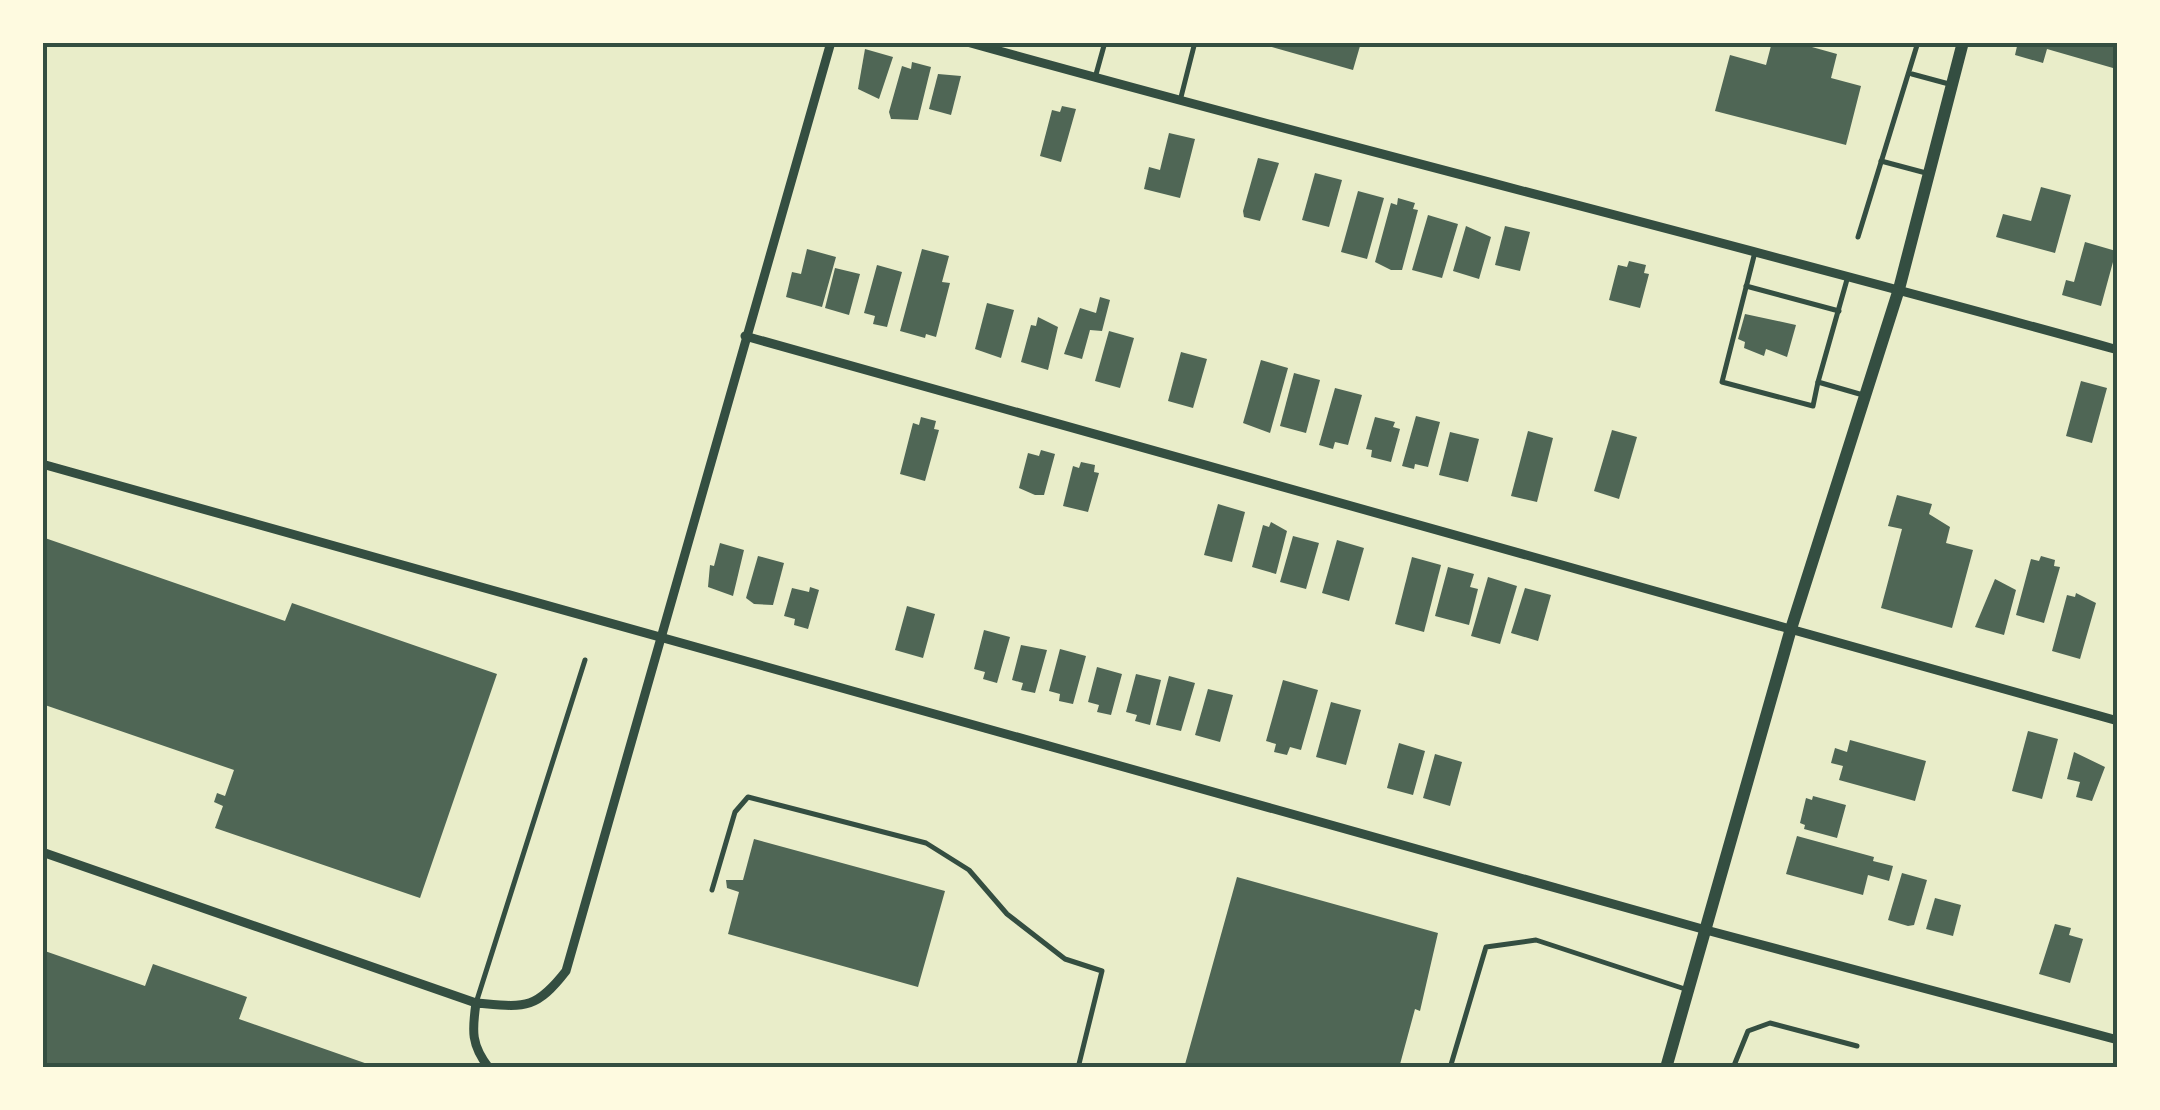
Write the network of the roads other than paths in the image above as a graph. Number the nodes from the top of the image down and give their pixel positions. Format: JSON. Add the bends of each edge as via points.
{"nodes":[{"id":1,"x":832,"y":42,"type":"edge"},
{"id":2,"x":967,"y":42,"type":"edge"},
{"id":3,"x":1105,"y":42,"type":"edge"},
{"id":4,"x":1195,"y":42,"type":"edge"},
{"id":5,"x":1918,"y":42,"type":"edge"},
{"id":6,"x":1963,"y":42,"type":"edge"},
{"id":7,"x":1910,"y":74,"type":"junction"},
{"id":8,"x":1094,"y":78,"type":"junction"},
{"id":9,"x":1952,"y":85,"type":"junction"},
{"id":10,"x":1180,"y":101,"type":"junction"},
{"id":11,"x":1881,"y":160,"type":"junction"},
{"id":12,"x":1929,"y":174,"type":"junction"},
{"id":13,"x":1858,"y":238,"type":"dead end"},
{"id":14,"x":1754,"y":252,"type":"junction"},
{"id":15,"x":1848,"y":276,"type":"junction"},
{"id":16,"x":1746,"y":286,"type":"junction"},
{"id":17,"x":1899,"y":289,"type":"junction"},
{"id":18,"x":1839,"y":311,"type":"junction"},
{"id":19,"x":744,"y":336,"type":"junction"},
{"id":20,"x":2118,"y":350,"type":"edge"},
{"id":21,"x":1818,"y":382,"type":"junction"},
{"id":22,"x":1866,"y":396,"type":"junction"},
{"id":23,"x":42,"y":464,"type":"edge"},
{"id":24,"x":1790,"y":632,"type":"junction"},
{"id":25,"x":659,"y":638,"type":"junction"},
{"id":26,"x":586,"y":660,"type":"dead end"},
{"id":27,"x":2118,"y":721,"type":"edge"},
{"id":28,"x":42,"y":852,"type":"edge"},
{"id":29,"x":712,"y":890,"type":"dead end"},
{"id":30,"x":1706,"y":930,"type":"junction"},
{"id":31,"x":1688,"y":990,"type":"junction"},
{"id":32,"x":476,"y":1003,"type":"junction"},
{"id":33,"x":2118,"y":1040,"type":"edge"},
{"id":34,"x":1858,"y":1046,"type":"dead end"},
{"id":35,"x":489,"y":1068,"type":"edge"},
{"id":36,"x":1078,"y":1068,"type":"edge"},
{"id":37,"x":1450,"y":1068,"type":"edge"},
{"id":38,"x":1666,"y":1068,"type":"edge"},
{"id":39,"x":1733,"y":1068,"type":"edge"}],
"edges":[{"from":1,"to":19,"type":"street"},
{"from":2,"to":8,"type":"street"},
{"from":3,"to":8,"type":"lane"},
{"from":4,"to":10,"type":"lane"},
{"from":5,"to":7,"type":"lane"},
{"from":6,"to":9,"type":"main road"},
{"from":7,"to":9,"type":"lane"},
{"from":7,"to":11,"type":"lane"},
{"from":8,"to":10,"type":"street"},
{"from":9,"to":12,"type":"main road"},
{"from":10,"to":14,"type":"street"},
{"from":11,"to":12,"type":"lane"},
{"from":11,"to":13,"type":"lane"},
{"from":12,"to":17,"type":"main road"},
{"from":14,"to":15,"type":"street"},
{"from":14,"to":16,"type":"lane"},
{"from":15,"to":17,"type":"street"},
{"from":15,"to":18,"type":"lane"},
{"from":16,"to":18,"type":"lane"},
{"from":16,"to":21,"type":"lane","via":[[1722,382],[1812,406]]},
{"from":17,"to":20,"type":"street"},
{"from":17,"to":22,"type":"main road"},
{"from":18,"to":21,"type":"lane"},
{"from":19,"to":24,"type":"street"},
{"from":19,"to":25,"type":"street"},
{"from":21,"to":22,"type":"lane"},
{"from":22,"to":24,"type":"main road"},
{"from":23,"to":25,"type":"street"},
{"from":24,"to":27,"type":"street"},
{"from":24,"to":30,"type":"main road"},
{"from":25,"to":30,"type":"street"},
{"from":25,"to":32,"type":"street","via":[[566,971],[546,997],[524,1007]]},
{"from":26,"to":32,"type":"lane"},
{"from":28,"to":32,"type":"street"},
{"from":29,"to":36,"type":"lane","via":[[736,812],[748,796],[926,843],[969,870],[1007,914],[1066,958],[1102,971]]},
{"from":30,"to":31,"type":"main road"},
{"from":30,"to":33,"type":"street"},
{"from":31,"to":37,"type":"lane","via":[[1536,940],[1486,947]]},
{"from":31,"to":38,"type":"main road"},
{"from":32,"to":35,"type":"street","via":[[471,1034]]},
{"from":34,"to":39,"type":"lane","via":[[1770,1022],[1748,1031]]}]}
